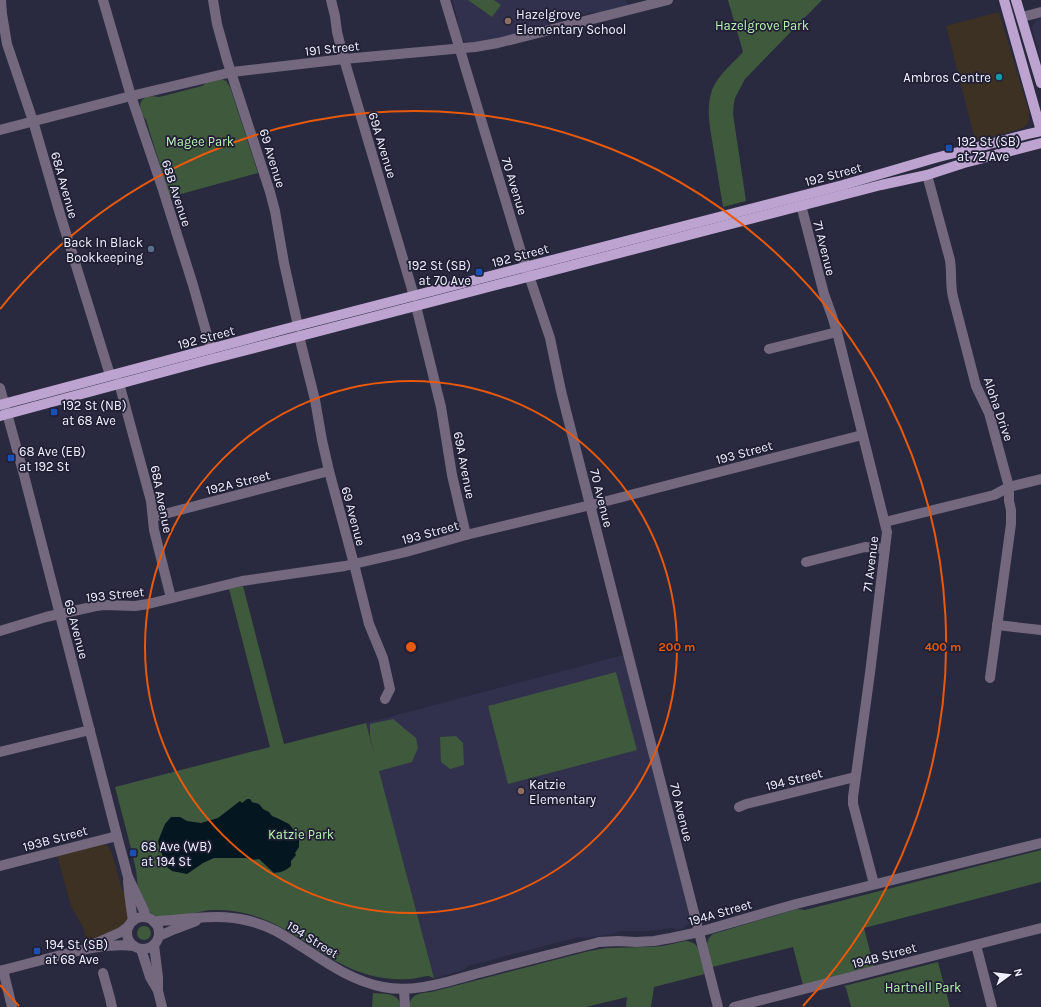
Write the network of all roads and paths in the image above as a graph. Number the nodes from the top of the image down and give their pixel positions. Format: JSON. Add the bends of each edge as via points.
{"nodes":[{"id":1,"x":2,"y":0,"type":"edge"},
{"id":2,"x":103,"y":0,"type":"edge"},
{"id":3,"x":213,"y":0,"type":"edge"},
{"id":4,"x":331,"y":0,"type":"edge"},
{"id":5,"x":445,"y":0,"type":"edge"},
{"id":6,"x":668,"y":0,"type":"edge"},
{"id":7,"x":1004,"y":0,"type":"edge"},
{"id":8,"x":1016,"y":0,"type":"edge"},
{"id":9,"x":1041,"y":12,"type":"edge"},
{"id":10,"x":1022,"y":17,"type":"junction"},
{"id":11,"x":459,"y":48,"type":"junction"},
{"id":12,"x":344,"y":59,"type":"junction"},
{"id":13,"x":232,"y":72,"type":"junction"},
{"id":14,"x":1041,"y":83,"type":"edge"},
{"id":15,"x":131,"y":96,"type":"junction"},
{"id":16,"x":33,"y":120,"type":"junction"},
{"id":17,"x":0,"y":130,"type":"edge"},
{"id":18,"x":1041,"y":131,"type":"edge"},
{"id":19,"x":1041,"y":143,"type":"edge"},
{"id":20,"x":927,"y":175,"type":"junction"},
{"id":21,"x":801,"y":205,"type":"junction"},
{"id":22,"x":527,"y":272,"type":"junction"},
{"id":23,"x":415,"y":301,"type":"junction"},
{"id":24,"x":298,"y":331,"type":"junction"},
{"id":25,"x":837,"y":332,"type":"junction"},
{"id":26,"x":211,"y":349,"type":"junction"},
{"id":27,"x":769,"y":349,"type":"dead end"},
{"id":28,"x":110,"y":376,"type":"junction"},
{"id":29,"x":119,"y":383,"type":"junction"},
{"id":30,"x":0,"y":388,"type":"edge"},
{"id":31,"x":3,"y":410,"type":"edge"},
{"id":32,"x":862,"y":435,"type":"junction"},
{"id":33,"x":329,"y":472,"type":"junction"},
{"id":34,"x":1041,"y":479,"type":"edge"},
{"id":35,"x":1009,"y":487,"type":"junction"},
{"id":36,"x":591,"y":505,"type":"junction"},
{"id":37,"x":153,"y":517,"type":"junction"},
{"id":38,"x":885,"y":522,"type":"junction"},
{"id":39,"x":466,"y":535,"type":"junction"},
{"id":40,"x":885,"y":549,"type":"junction"},
{"id":41,"x":806,"y":562,"type":"dead end"},
{"id":42,"x":354,"y":564,"type":"junction"},
{"id":43,"x":170,"y":598,"type":"junction"},
{"id":44,"x":60,"y":615,"type":"junction"},
{"id":45,"x":998,"y":625,"type":"junction"},
{"id":46,"x":1041,"y":630,"type":"edge"},
{"id":47,"x":0,"y":631,"type":"edge"},
{"id":48,"x":990,"y":678,"type":"dead end"},
{"id":49,"x":385,"y":699,"type":"dead end"},
{"id":50,"x":90,"y":730,"type":"junction"},
{"id":51,"x":0,"y":752,"type":"edge"},
{"id":52,"x":855,"y":777,"type":"junction"},
{"id":53,"x":739,"y":807,"type":"dead end"},
{"id":54,"x":117,"y":836,"type":"junction"},
{"id":55,"x":1041,"y":842,"type":"edge"},
{"id":56,"x":0,"y":866,"type":"edge"},
{"id":57,"x":128,"y":877,"type":"junction"},
{"id":58,"x":874,"y":884,"type":"junction"},
{"id":59,"x":207,"y":917,"type":"junction"},
{"id":60,"x":150,"y":920,"type":"junction"},
{"id":61,"x":131,"y":924,"type":"junction"},
{"id":62,"x":1041,"y":928,"type":"edge"},
{"id":63,"x":699,"y":932,"type":"junction"},
{"id":64,"x":157,"y":941,"type":"junction"},
{"id":65,"x":976,"y":945,"type":"junction"},
{"id":66,"x":85,"y":948,"type":"junction"},
{"id":67,"x":137,"y":948,"type":"junction"},
{"id":68,"x":2,"y":971,"type":"edge"},
{"id":69,"x":103,"y":973,"type":"dead end"},
{"id":70,"x":404,"y":989,"type":"junction"},
{"id":71,"x":158,"y":990,"type":"junction"},
{"id":72,"x":12,"y":1007,"type":"edge"},
{"id":73,"x":112,"y":1007,"type":"edge"},
{"id":74,"x":162,"y":1007,"type":"edge"},
{"id":75,"x":405,"y":1007,"type":"edge"},
{"id":76,"x":718,"y":1007,"type":"edge"},
{"id":77,"x":734,"y":1007,"type":"edge"},
{"id":78,"x":992,"y":1007,"type":"edge"}],
"edges":[{"from":1,"to":16,"type":"street","name":"68A Avenue","via":[[7,44]]},
{"from":2,"to":15,"type":"street","name":"68B Avenue"},
{"from":3,"to":13,"type":"street","name":"69 Avenue","via":[[217,24]]},
{"from":4,"to":12,"type":"street","name":"69A Avenue"},
{"from":5,"to":11,"type":"street","name":"70 Avenue"},
{"from":6,"to":11,"type":"street","name":"191 Street","via":[[516,39]]},
{"from":7,"to":18,"type":"main road"},
{"from":8,"to":10,"type":"main road"},
{"from":9,"to":10,"type":"street"},
{"from":10,"to":14,"type":"main road"},
{"from":11,"to":12,"type":"street","name":"191 Street"},
{"from":11,"to":22,"type":"street","name":"70 Avenue"},
{"from":12,"to":13,"type":"street","name":"191 Street"},
{"from":12,"to":23,"type":"street","name":"69A Avenue"},
{"from":13,"to":15,"type":"street","name":"191 Street"},
{"from":13,"to":24,"type":"street","name":"69 Avenue","via":[[275,211]]},
{"from":15,"to":16,"type":"street","name":"191 Street"},
{"from":15,"to":26,"type":"street","name":"68B Avenue","via":[[193,285]]},
{"from":16,"to":17,"type":"street","name":"191 Street"},
{"from":16,"to":28,"type":"street","name":"68A Avenue"},
{"from":18,"to":22,"type":"main road","name":"192 Street"},
{"from":19,"to":20,"type":"main road","name":"192 Street","via":[[964,162]]},
{"from":20,"to":21,"type":"main road","name":"192 Street"},
{"from":20,"to":35,"type":"street","name":"Aloha Drive","via":[[950,260],[951,290],[976,386],[989,413]]},
{"from":21,"to":22,"type":"main road","name":"192 Street"},
{"from":21,"to":25,"type":"street","name":"71 Avenue","via":[[824,294]]},
{"from":22,"to":23,"type":"main road","name":"192 Street"},
{"from":22,"to":36,"type":"street","name":"70 Avenue","via":[[550,338]]},
{"from":23,"to":24,"type":"main road","name":"192 Street"},
{"from":23,"to":24,"type":"main road","name":"192 Street","via":[[396,301]]},
{"from":23,"to":39,"type":"street","name":"69A Avenue","via":[[441,407],[452,475]]},
{"from":24,"to":26,"type":"main road","name":"192 Street"},
{"from":24,"to":29,"type":"main road","name":"192 Street","via":[[212,355],[204,361]]},
{"from":24,"to":33,"type":"street","name":"69 Avenue"},
{"from":25,"to":27,"type":"street"},
{"from":25,"to":32,"type":"street","name":"71 Avenue"},
{"from":26,"to":28,"type":"main road","name":"192 Street"},
{"from":28,"to":31,"type":"main road","name":"192 Street"},
{"from":29,"to":31,"type":"main road","name":"192 Street"},
{"from":29,"to":37,"type":"street","name":"68A Avenue"},
{"from":30,"to":31,"type":"street","name":"68 Avenue"},
{"from":31,"to":44,"type":"street","name":"68 Avenue"},
{"from":32,"to":36,"type":"street","name":"193 Street"},
{"from":32,"to":38,"type":"street","name":"71 Avenue"},
{"from":33,"to":37,"type":"street","name":"192A Street"},
{"from":33,"to":42,"type":"street","name":"69 Avenue"},
{"from":34,"to":35,"type":"street"},
{"from":35,"to":38,"type":"street","via":[[994,495]]},
{"from":35,"to":45,"type":"street","name":"Aloha Drive","via":[[1011,524]]},
{"from":36,"to":39,"type":"street","name":"193 Street"},
{"from":36,"to":63,"type":"street","name":"70 Avenue"},
{"from":37,"to":43,"type":"street","name":"68A Avenue"},
{"from":38,"to":40,"type":"street","name":"71 Avenue"},
{"from":39,"to":42,"type":"street","name":"193 Street"},
{"from":40,"to":41,"type":"street","via":[[865,547]]},
{"from":40,"to":52,"type":"street","name":"71 Avenue"},
{"from":42,"to":43,"type":"street","name":"193 Street","via":[[242,581]]},
{"from":42,"to":49,"type":"street","name":"69 Avenue","via":[[369,624],[383,658],[390,689]]},
{"from":43,"to":44,"type":"street","name":"193 Street","via":[[135,606],[96,606]]},
{"from":44,"to":47,"type":"street","name":"193 Street"},
{"from":44,"to":50,"type":"street","name":"68 Avenue"},
{"from":45,"to":46,"type":"street"},
{"from":45,"to":48,"type":"street","name":"Aloha Drive"},
{"from":50,"to":51,"type":"street"},
{"from":50,"to":54,"type":"street","name":"68 Avenue"},
{"from":52,"to":53,"type":"street","name":"194 Street"},
{"from":52,"to":58,"type":"street","name":"71 Avenue","via":[[854,804]]},
{"from":54,"to":56,"type":"street","name":"193B Street"},
{"from":54,"to":57,"type":"street","name":"68 Avenue"},
{"from":55,"to":58,"type":"street","name":"194A Street"},
{"from":57,"to":60,"type":"street","name":"68 Avenue"},
{"from":57,"to":61,"type":"street","name":"68 Avenue"},
{"from":58,"to":63,"type":"street","name":"194A Street"},
{"from":59,"to":60,"type":"street","name":"194 Street"},
{"from":59,"to":64,"type":"street","name":"194 Street","via":[[175,928]]},
{"from":59,"to":70,"type":"street","name":"194 Street","via":[[230,917],[253,922],[276,932],[352,977],[383,987]]},
{"from":60,"to":61,"type":"street","via":[[140,918]]},
{"from":60,"to":64,"type":"street","via":[[159,928]]},
{"from":61,"to":66,"type":"street","via":[[121,932]]},
{"from":61,"to":67,"type":"street","via":[[127,932],[128,938]]},
{"from":62,"to":65,"type":"street","name":"194B Street"},
{"from":63,"to":70,"type":"street","name":"194A Street","via":[[654,941],[599,942],[426,986]]},
{"from":63,"to":76,"type":"street","name":"70 Avenue"},
{"from":64,"to":67,"type":"street","via":[[147,949]]},
{"from":64,"to":71,"type":"street"},
{"from":65,"to":77,"type":"street","name":"194B Street"},
{"from":65,"to":78,"type":"street"},
{"from":66,"to":67,"type":"street","via":[[119,945]]},
{"from":66,"to":68,"type":"street"},
{"from":67,"to":71,"type":"street"},
{"from":68,"to":72,"type":"street"},
{"from":69,"to":73,"type":"street"},
{"from":70,"to":75,"type":"street"},
{"from":71,"to":74,"type":"street"}]}
